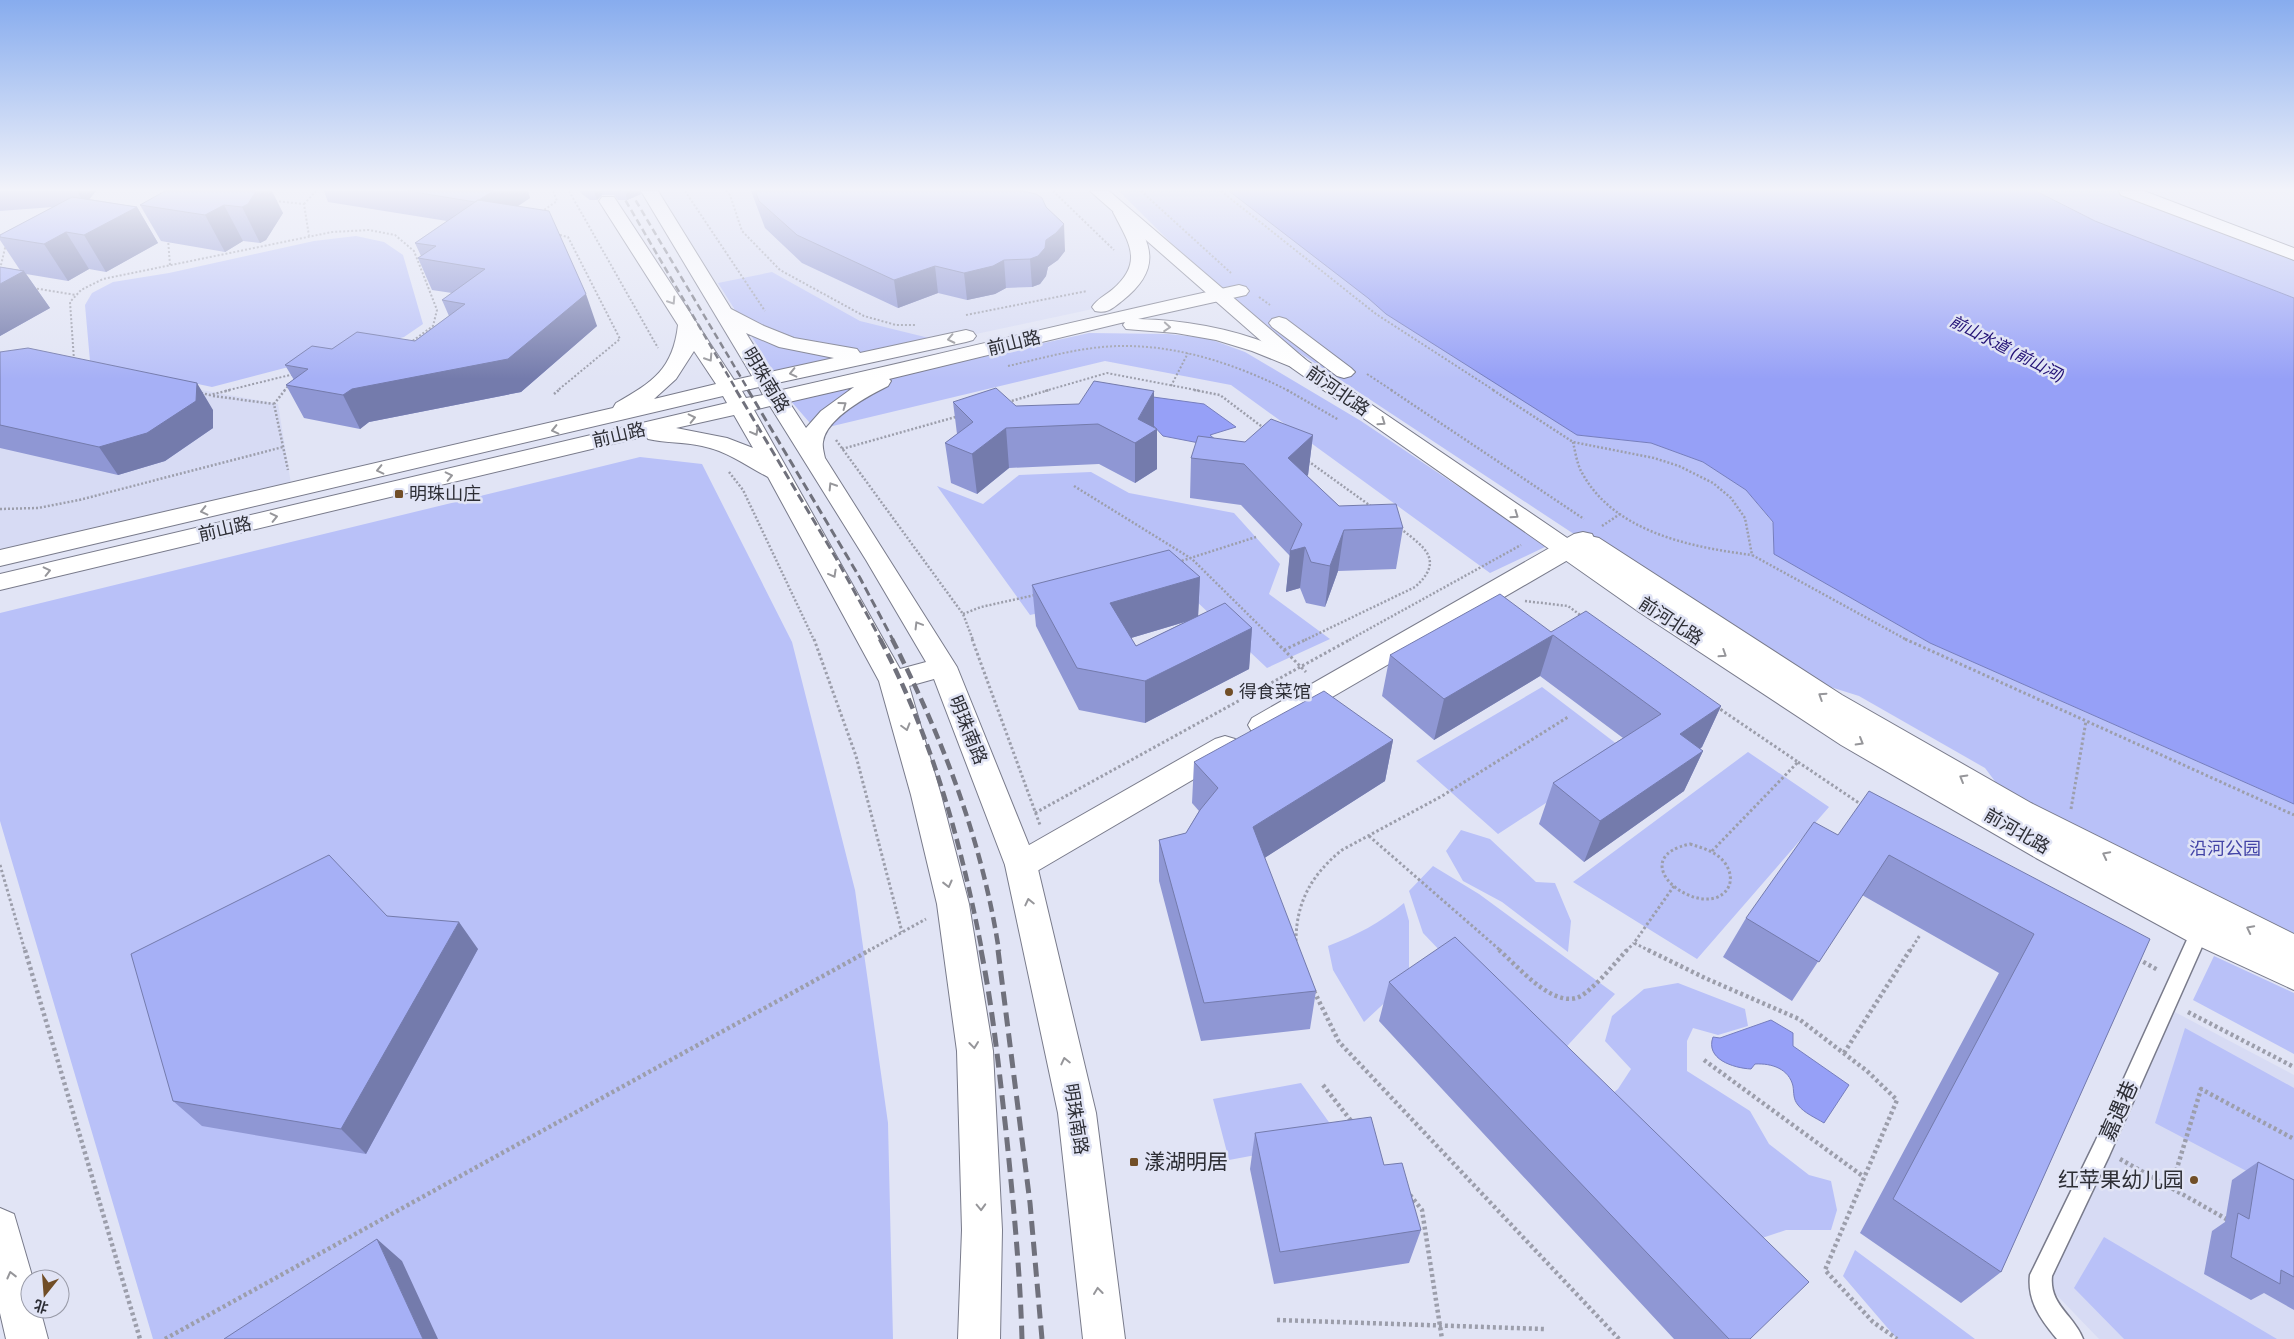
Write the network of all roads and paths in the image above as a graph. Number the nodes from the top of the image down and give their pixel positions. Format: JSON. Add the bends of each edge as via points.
{"nodes":[{"id":1,"x":4,"y":253,"type":"edge"},
{"id":2,"x":169,"y":253,"type":"edge"},
{"id":3,"x":226,"y":253,"type":"edge"},
{"id":4,"x":415,"y":253,"type":"edge"},
{"id":5,"x":576,"y":253,"type":"edge"},
{"id":6,"x":604,"y":253,"type":"edge"},
{"id":7,"x":642,"y":253,"type":"edge"},
{"id":8,"x":688,"y":253,"type":"edge"},
{"id":9,"x":726,"y":253,"type":"edge"},
{"id":10,"x":764,"y":253,"type":"edge"},
{"id":11,"x":1116,"y":253,"type":"edge"},
{"id":12,"x":1141,"y":253,"type":"edge"},
{"id":13,"x":1182,"y":253,"type":"edge"},
{"id":14,"x":1197,"y":253,"type":"edge"},
{"id":15,"x":1199,"y":253,"type":"edge"},
{"id":16,"x":1299,"y":253,"type":"edge"},
{"id":17,"x":1118,"y":257,"type":"dead end"},
{"id":18,"x":170,"y":265,"type":"junction"},
{"id":19,"x":0,"y":268,"type":"edge"},
{"id":20,"x":1229,"y":286,"type":"junction"},
{"id":21,"x":29,"y":287,"type":"dead end"},
{"id":22,"x":77,"y":295,"type":"junction"},
{"id":23,"x":1098,"y":298,"type":"junction"},
{"id":24,"x":722,"y":307,"type":"junction"},
{"id":25,"x":1273,"y":308,"type":"dead end"},
{"id":26,"x":957,"y":317,"type":"dead end"},
{"id":27,"x":770,"y":318,"type":"dead end"},
{"id":28,"x":919,"y":324,"type":"dead end"},
{"id":29,"x":1084,"y":325,"type":"junction"},
{"id":30,"x":688,"y":326,"type":"junction"},
{"id":31,"x":1207,"y":331,"type":"junction"},
{"id":32,"x":408,"y":344,"type":"edge"},
{"id":33,"x":899,"y":350,"type":"junction"},
{"id":34,"x":658,"y":353,"type":"dead end"},
{"id":35,"x":1188,"y":354,"type":"junction"},
{"id":36,"x":1299,"y":364,"type":"junction"},
{"id":37,"x":914,"y":367,"type":"junction"},
{"id":38,"x":1005,"y":367,"type":"dead end"},
{"id":39,"x":75,"y":368,"type":"edge"},
{"id":40,"x":1359,"y":368,"type":"dead end"},
{"id":41,"x":1171,"y":386,"type":"junction"},
{"id":42,"x":771,"y":388,"type":"junction"},
{"id":43,"x":201,"y":394,"type":"dead end"},
{"id":44,"x":554,"y":394,"type":"dead end"},
{"id":45,"x":210,"y":395,"type":"junction"},
{"id":46,"x":735,"y":398,"type":"junction"},
{"id":47,"x":1003,"y":403,"type":"edge"},
{"id":48,"x":274,"y":404,"type":"junction"},
{"id":49,"x":965,"y":414,"type":"edge"},
{"id":50,"x":1345,"y":424,"type":"dead end"},
{"id":51,"x":606,"y":428,"type":"junction"},
{"id":52,"x":1268,"y":431,"type":"edge"},
{"id":53,"x":834,"y":432,"type":"dead end"},
{"id":54,"x":1573,"y":442,"type":"junction"},
{"id":55,"x":283,"y":447,"type":"junction"},
{"id":56,"x":842,"y":449,"type":"junction"},
{"id":57,"x":1300,"y":455,"type":"edge"},
{"id":58,"x":814,"y":458,"type":"junction"},
{"id":59,"x":727,"y":470,"type":"dead end"},
{"id":60,"x":779,"y":476,"type":"junction"},
{"id":61,"x":1074,"y":486,"type":"dead end"},
{"id":62,"x":292,"y":490,"type":"junction"},
{"id":63,"x":1373,"y":508,"type":"edge"},
{"id":64,"x":0,"y":509,"type":"edge"},
{"id":65,"x":1620,"y":514,"type":"junction"},
{"id":66,"x":1397,"y":526,"type":"edge"},
{"id":67,"x":1588,"y":535,"type":"junction"},
{"id":68,"x":1256,"y":538,"type":"dead end"},
{"id":69,"x":1513,"y":539,"type":"dead end"},
{"id":70,"x":1752,"y":555,"type":"junction"},
{"id":71,"x":0,"y":558,"type":"edge"},
{"id":72,"x":1192,"y":559,"type":"junction"},
{"id":73,"x":1173,"y":563,"type":"edge"},
{"id":74,"x":0,"y":582,"type":"edge"},
{"id":75,"x":1038,"y":594,"type":"edge"},
{"id":76,"x":1518,"y":600,"type":"dead end"},
{"id":77,"x":963,"y":614,"type":"junction"},
{"id":78,"x":1585,"y":618,"type":"edge"},
{"id":79,"x":1284,"y":650,"type":"junction"},
{"id":80,"x":943,"y":667,"type":"junction"},
{"id":81,"x":1301,"y":667,"type":"junction"},
{"id":82,"x":892,"y":681,"type":"junction"},
{"id":83,"x":1324,"y":690,"type":"junction"},
{"id":84,"x":1716,"y":706,"type":"edge"},
{"id":85,"x":1568,"y":717,"type":"dead end"},
{"id":86,"x":2086,"y":721,"type":"junction"},
{"id":87,"x":1798,"y":762,"type":"junction"},
{"id":88,"x":2062,"y":804,"type":"dead end"},
{"id":89,"x":1867,"y":808,"type":"edge"},
{"id":90,"x":2070,"y":809,"type":"junction"},
{"id":91,"x":1035,"y":812,"type":"junction"},
{"id":92,"x":2079,"y":814,"type":"dead end"},
{"id":93,"x":2294,"y":815,"type":"edge"},
{"id":94,"x":1368,"y":836,"type":"junction"},
{"id":95,"x":1712,"y":851,"type":"junction"},
{"id":96,"x":1034,"y":856,"type":"junction"},
{"id":97,"x":0,"y":866,"type":"edge"},
{"id":98,"x":1674,"y":886,"type":"junction"},
{"id":99,"x":953,"y":904,"type":"junction"},
{"id":100,"x":2200,"y":931,"type":"junction"},
{"id":101,"x":902,"y":932,"type":"junction"},
{"id":102,"x":1920,"y":935,"type":"dead end"},
{"id":103,"x":1634,"y":943,"type":"junction"},
{"id":104,"x":1297,"y":948,"type":"edge"},
{"id":105,"x":2294,"y":950,"type":"edge"},
{"id":106,"x":2136,"y":958,"type":"edge"},
{"id":107,"x":2294,"y":975,"type":"edge"},
{"id":108,"x":2178,"y":981,"type":"junction"},
{"id":109,"x":1313,"y":990,"type":"edge"},
{"id":110,"x":2168,"y":1001,"type":"junction"},
{"id":111,"x":1844,"y":1053,"type":"junction"},
{"id":112,"x":1704,"y":1060,"type":"dead end"},
{"id":113,"x":2294,"y":1067,"type":"edge"},
{"id":114,"x":1323,"y":1085,"type":"dead end"},
{"id":115,"x":1354,"y":1124,"type":"edge"},
{"id":116,"x":2294,"y":1139,"type":"edge"},
{"id":117,"x":2102,"y":1149,"type":"junction"},
{"id":118,"x":1864,"y":1177,"type":"junction"},
{"id":119,"x":1403,"y":1186,"type":"edge"},
{"id":120,"x":2171,"y":1188,"type":"junction"},
{"id":121,"x":2237,"y":1225,"type":"edge"},
{"id":122,"x":0,"y":1228,"type":"edge"},
{"id":123,"x":1278,"y":1320,"type":"dead end"},
{"id":124,"x":1440,"y":1326,"type":"junction"},
{"id":125,"x":1544,"y":1329,"type":"dead end"},
{"id":126,"x":27,"y":1339,"type":"edge"},
{"id":127,"x":140,"y":1339,"type":"edge"},
{"id":128,"x":165,"y":1339,"type":"edge"},
{"id":129,"x":979,"y":1339,"type":"edge"},
{"id":130,"x":1104,"y":1339,"type":"edge"},
{"id":131,"x":1442,"y":1339,"type":"edge"},
{"id":132,"x":1619,"y":1339,"type":"edge"},
{"id":133,"x":1897,"y":1339,"type":"edge"},
{"id":134,"x":2072,"y":1339,"type":"edge"}],
"edges":[{"from":1,"to":19,"type":"path"},
{"from":2,"to":18,"type":"path"},
{"from":3,"to":18,"type":"path"},
{"from":4,"to":32,"type":"path","via":[[437,310],[433,326]]},
{"from":5,"to":44,"type":"path","via":[[620,339]]},
{"from":6,"to":34,"type":"path","via":[[658,347]]},
{"from":7,"to":30,"type":"main road","name":"明珠南路","one_way":true},
{"from":8,"to":24,"type":"main road","name":"明珠南路"},
{"from":9,"to":27,"type":"path"},
{"from":10,"to":28,"type":"path","via":[[780,270],[864,316],[896,325]]},
{"from":11,"to":17,"type":"path"},
{"from":12,"to":23,"type":"main road","via":[[1137,274],[1128,286]]},
{"from":13,"to":20,"type":"main road","name":"前河北路"},
{"from":14,"to":20,"type":"main road","name":"前河北路"},
{"from":15,"to":20,"type":"path"},
{"from":16,"to":54,"type":"path","via":[[1376,314]]},
{"from":18,"to":22,"type":"path","via":[[103,279]]},
{"from":20,"to":23,"type":"main road","name":"前山路"},
{"from":20,"to":25,"type":"path"},
{"from":20,"to":29,"type":"main road","name":"前山路"},
{"from":20,"to":36,"type":"main road","name":"前河北路"},
{"from":20,"to":67,"type":"main road","name":"前河北路","via":[[1314,351]]},
{"from":21,"to":22,"type":"path"},
{"from":22,"to":39,"type":"path","via":[[70,302]]},
{"from":23,"to":26,"type":"path","via":[[1081,294]]},
{"from":23,"to":33,"type":"main road","name":"前山路","one_way":true},
{"from":24,"to":33,"type":"main road","via":[[752,329],[788,344],[865,354]]},
{"from":24,"to":42,"type":"main road","name":"明珠南路"},
{"from":29,"to":31,"type":"main road","one_way":true,"via":[[1163,326]]},
{"from":29,"to":37,"type":"main road","name":"前山路"},
{"from":30,"to":46,"type":"main road","name":"明珠南路","one_way":true},
{"from":30,"to":51,"type":"main road","via":[[688,344],[670,372]]},
{"from":31,"to":35,"type":"path"},
{"from":31,"to":36,"type":"main road","via":[[1270,349]]},
{"from":33,"to":42,"type":"main road","name":"前山路","one_way":true},
{"from":35,"to":38,"type":"path","via":[[1116,346]]},
{"from":35,"to":41,"type":"path"},
{"from":35,"to":50,"type":"path","via":[[1248,370]]},
{"from":36,"to":67,"type":"main road","name":"前河北路","one_way":true},
{"from":37,"to":42,"type":"main road","name":"前山路"},
{"from":58,"to":37,"type":"main road","one_way":true,"via":[[811,445],[814,434],[829,415],[864,390]]},
{"from":40,"to":67,"type":"path"},
{"from":41,"to":47,"type":"path","via":[[1107,373]]},
{"from":41,"to":52,"type":"path","via":[[1220,395]]},
{"from":42,"to":46,"type":"main road","name":"前山路"},
{"from":42,"to":58,"type":"main road","name":"明珠南路"},
{"from":43,"to":45,"type":"path"},
{"from":45,"to":48,"type":"path"},
{"from":45,"to":48,"type":"path","via":[[298,373]]},
{"from":46,"to":51,"type":"main road","name":"前山路"},
{"from":46,"to":60,"type":"main road","name":"明珠南路","one_way":true},
{"from":48,"to":55,"type":"path"},
{"from":49,"to":56,"type":"path"},
{"from":51,"to":60,"type":"main road","via":[[707,441],[738,450]]},
{"from":51,"to":62,"type":"main road","name":"前山路","one_way":true},
{"from":74,"to":51,"type":"main road","name":"前山路","one_way":true},
{"from":53,"to":56,"type":"path"},
{"from":54,"to":65,"type":"path","via":[[1575,457],[1589,487]]},
{"from":54,"to":70,"type":"path","via":[[1654,458],[1679,466],[1712,483],[1731,498],[1745,518]]},
{"from":55,"to":62,"type":"path"},
{"from":55,"to":64,"type":"path","via":[[79,500],[38,508]]},
{"from":56,"to":77,"type":"path"},
{"from":57,"to":63,"type":"path"},
{"from":80,"to":58,"type":"main road","name":"明珠南路","one_way":true},
{"from":59,"to":101,"type":"path","via":[[743,490],[813,636],[837,698],[871,805]]},
{"from":60,"to":82,"type":"main road","name":"明珠南路","one_way":true},
{"from":61,"to":72,"type":"path"},
{"from":62,"to":71,"type":"main road","name":"前山路","one_way":true},
{"from":65,"to":67,"type":"path"},
{"from":65,"to":70,"type":"path","via":[[1675,540],[1707,549]]},
{"from":66,"to":79,"type":"path","via":[[1430,555],[1432,567],[1427,578],[1415,587]]},
{"from":67,"to":83,"type":"main road"},
{"from":67,"to":100,"type":"main road","name":"前河北路","one_way":true,"via":[[1648,606],[1851,737],[2047,849]]},
{"from":105,"to":67,"type":"main road","name":"前河北路","one_way":true,"via":[[2011,806],[1832,702]]},
{"from":68,"to":72,"type":"path"},
{"from":69,"to":81,"type":"path","via":[[1521,545]]},
{"from":70,"to":86,"type":"path","via":[[1918,646]]},
{"from":72,"to":73,"type":"path"},
{"from":72,"to":79,"type":"path"},
{"from":75,"to":77,"type":"path"},
{"from":76,"to":78,"type":"path","via":[[1568,606]]},
{"from":77,"to":91,"type":"path"},
{"from":79,"to":81,"type":"path"},
{"from":80,"to":82,"type":"main road"},
{"from":80,"to":96,"type":"main road","name":"明珠南路"},
{"from":81,"to":83,"type":"path"},
{"from":81,"to":91,"type":"path"},
{"from":82,"to":99,"type":"main road","name":"明珠南路","one_way":true,"via":[[926,795]]},
{"from":83,"to":96,"type":"main road"},
{"from":84,"to":87,"type":"path"},
{"from":85,"to":94,"type":"path","via":[[1442,796]]},
{"from":86,"to":90,"type":"path"},
{"from":86,"to":93,"type":"path"},
{"from":87,"to":89,"type":"path"},
{"from":87,"to":95,"type":"path"},
{"from":88,"to":90,"type":"path"},
{"from":90,"to":92,"type":"path"},
{"from":91,"to":96,"type":"path"},
{"from":94,"to":103,"type":"path","via":[[1552,996],[1565,1000],[1585,994]]},
{"from":94,"to":104,"type":"path","via":[[1330,859],[1306,890],[1298,909]]},
{"from":95,"to":98,"type":"path","via":[[1690,844],[1664,853],[1662,869]]},
{"from":95,"to":98,"type":"path","via":[[1721,858],[1732,877],[1726,893],[1717,898],[1694,898]]},
{"from":130,"to":96,"type":"main road","name":"明珠南路","one_way":true,"via":[[1078,1114]]},
{"from":97,"to":127,"type":"path"},
{"from":98,"to":103,"type":"path"},
{"from":99,"to":101,"type":"path"},
{"from":99,"to":129,"type":"main road","name":"明珠南路","one_way":true,"via":[[975,1051],[982,1230]]},
{"from":100,"to":107,"type":"main road","name":"前河北路"},
{"from":100,"to":108,"type":"lane","name":"嘉遇巷"},
{"from":101,"to":128,"type":"path"},
{"from":102,"to":111,"type":"path"},
{"from":103,"to":111,"type":"path","via":[[1798,1019]]},
{"from":106,"to":108,"type":"path"},
{"from":108,"to":110,"type":"lane","name":"嘉遇巷"},
{"from":109,"to":132,"type":"path","via":[[1339,1042]]},
{"from":110,"to":113,"type":"path"},
{"from":110,"to":117,"type":"lane","name":"嘉遇巷"},
{"from":111,"to":118,"type":"path","via":[[1867,1070],[1897,1100]]},
{"from":112,"to":118,"type":"path"},
{"from":114,"to":115,"type":"path"},
{"from":116,"to":120,"type":"path","via":[[2201,1090]]},
{"from":117,"to":120,"type":"path"},
{"from":117,"to":134,"type":"lane","name":"嘉遇巷","via":[[2050,1254],[2038,1288],[2044,1304]]},
{"from":118,"to":133,"type":"path","via":[[1825,1270],[1874,1322]]},
{"from":119,"to":124,"type":"path","via":[[1422,1210]]},
{"from":120,"to":121,"type":"path"},
{"from":126,"to":122,"type":"main road","one_way":true},
{"from":123,"to":124,"type":"path"},
{"from":124,"to":125,"type":"path"},
{"from":124,"to":131,"type":"path"}]}
